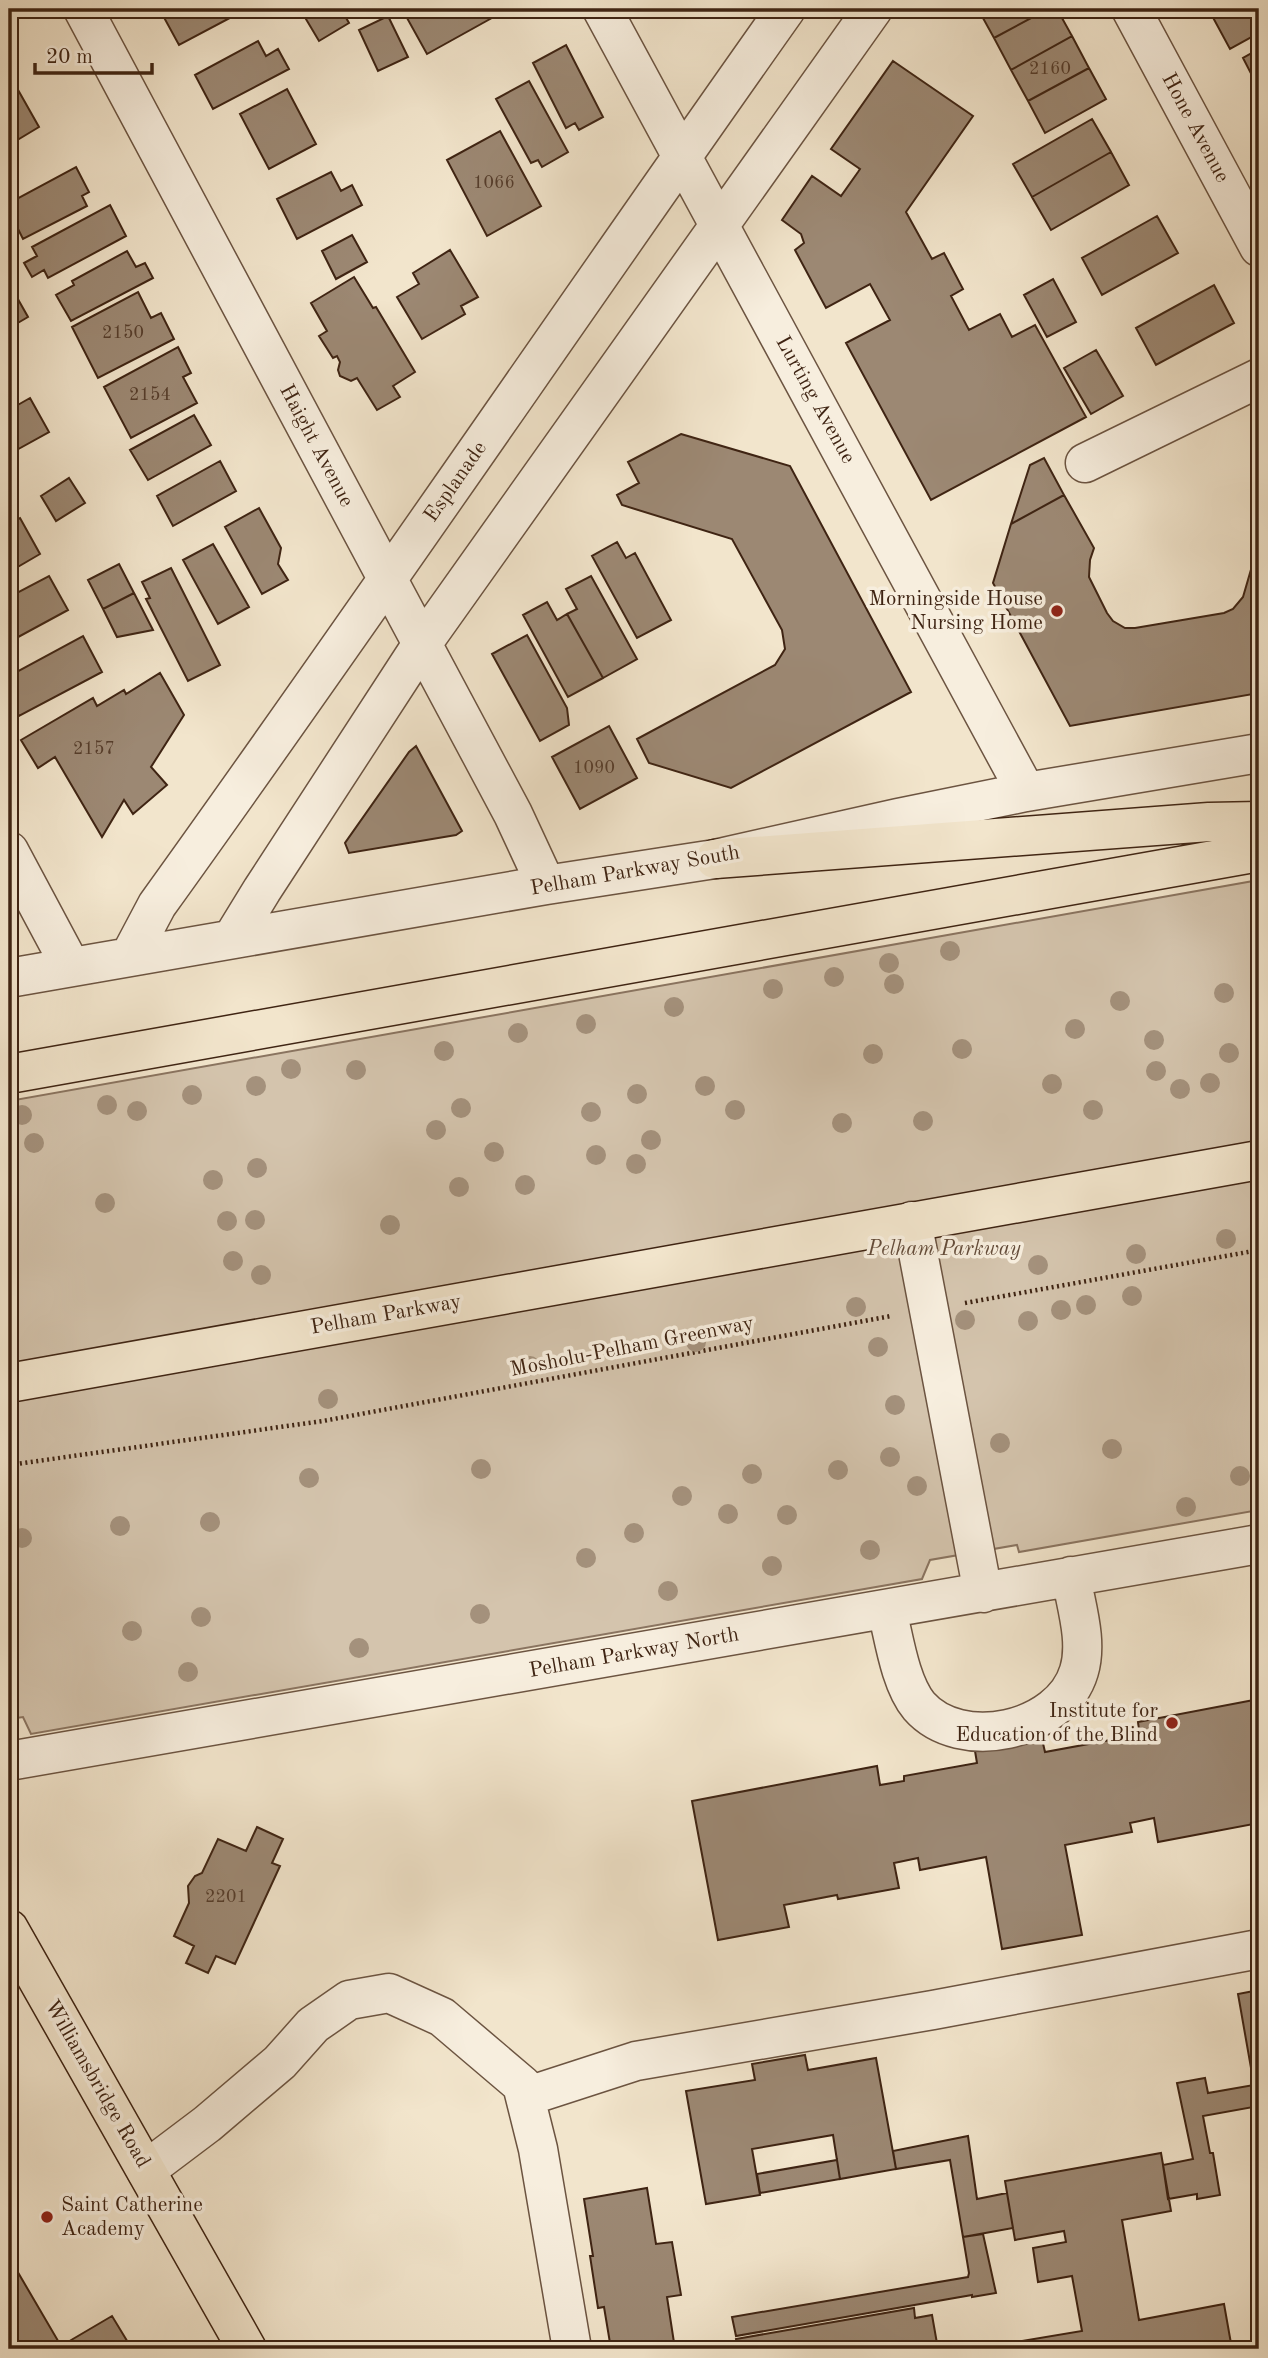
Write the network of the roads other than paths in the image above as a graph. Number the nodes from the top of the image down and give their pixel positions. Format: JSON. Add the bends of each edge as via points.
{"nodes":[{"id":1,"x":83,"y":9,"type":"edge"},
{"id":2,"x":602,"y":9,"type":"edge"},
{"id":3,"x":786,"y":9,"type":"edge"},
{"id":4,"x":873,"y":9,"type":"edge"},
{"id":5,"x":1131,"y":9,"type":"edge"},
{"id":6,"x":681,"y":156,"type":"junction"},
{"id":7,"x":718,"y":225,"type":"junction"},
{"id":8,"x":1259,"y":247,"type":"edge"},
{"id":9,"x":1259,"y":378,"type":"edge"},
{"id":10,"x":1085,"y":463,"type":"dead end"},
{"id":11,"x":387,"y":579,"type":"junction"},
{"id":12,"x":422,"y":644,"type":"junction"},
{"id":13,"x":1259,"y":753,"type":"edge"},
{"id":14,"x":1026,"y":792,"type":"junction"},
{"id":15,"x":1259,"y":821,"type":"edge"},
{"id":16,"x":9,"y":851,"type":"edge"},
{"id":17,"x":1259,"y":852,"type":"edge"},
{"id":18,"x":715,"y":859,"type":"junction"},
{"id":19,"x":546,"y":886,"type":"junction"},
{"id":20,"x":232,"y":939,"type":"junction"},
{"id":21,"x":130,"y":956,"type":"junction"},
{"id":22,"x":71,"y":967,"type":"junction"},
{"id":23,"x":9,"y":978,"type":"edge"},
{"id":24,"x":9,"y":1074,"type":"edge"},
{"id":25,"x":1259,"y":1160,"type":"edge"},
{"id":26,"x":912,"y":1220,"type":"junction"},
{"id":27,"x":9,"y":1383,"type":"edge"},
{"id":28,"x":1259,"y":1544,"type":"edge"},
{"id":29,"x":1071,"y":1576,"type":"junction"},
{"id":30,"x":983,"y":1593,"type":"junction"},
{"id":31,"x":887,"y":1610,"type":"junction"},
{"id":32,"x":9,"y":1761,"type":"edge"},
{"id":33,"x":9,"y":1929,"type":"edge"},
{"id":34,"x":1259,"y":1949,"type":"edge"},
{"id":35,"x":526,"y":2097,"type":"junction"},
{"id":36,"x":146,"y":2170,"type":"junction"},
{"id":37,"x":247,"y":2349,"type":"edge"},
{"id":38,"x":572,"y":2349,"type":"edge"}],
"edges":[{"from":1,"to":11,"type":"street","name":"Haight Avenue"},
{"from":2,"to":6,"type":"street","name":"Lurting Avenue"},
{"from":3,"to":6,"type":"street","name":"Esplanade"},
{"from":4,"to":7,"type":"street"},
{"from":5,"to":8,"type":"street","name":"Hone Avenue"},
{"from":6,"to":7,"type":"street","name":"Lurting Avenue"},
{"from":6,"to":11,"type":"street","name":"Esplanade"},
{"from":7,"to":12,"type":"street"},
{"from":7,"to":14,"type":"street","name":"Lurting Avenue"},
{"from":9,"to":10,"type":"street"},
{"from":11,"to":12,"type":"street","name":"Haight Avenue"},
{"from":11,"to":21,"type":"street","name":"Esplanade","via":[[157,905]]},
{"from":12,"to":19,"type":"street","name":"Haight Avenue"},
{"from":12,"to":20,"type":"street"},
{"from":13,"to":14,"type":"street","name":"Pelham Parkway South"},
{"from":14,"to":18,"type":"street","name":"Pelham Parkway South"},
{"from":15,"to":18,"type":"main road"},
{"from":16,"to":22,"type":"street"},
{"from":17,"to":24,"type":"main road"},
{"from":18,"to":19,"type":"street","name":"Pelham Parkway South"},
{"from":19,"to":20,"type":"street","name":"Pelham Parkway South"},
{"from":20,"to":21,"type":"street","name":"Pelham Parkway South"},
{"from":21,"to":22,"type":"street","name":"Pelham Parkway South"},
{"from":22,"to":23,"type":"street","name":"Pelham Parkway South"},
{"from":25,"to":26,"type":"main road","name":"Pelham Parkway"},
{"from":26,"to":27,"type":"main road","name":"Pelham Parkway"},
{"from":26,"to":30,"type":"street"},
{"from":28,"to":29,"type":"street","name":"Pelham Parkway North"},
{"from":29,"to":30,"type":"street","name":"Pelham Parkway North"},
{"from":29,"to":31,"type":"street","via":[[1082,1633],[1079,1672],[1068,1692],[1038,1718],[990,1731],[950,1727],[917,1704],[906,1682]]},
{"from":30,"to":31,"type":"street","name":"Pelham Parkway North"},
{"from":31,"to":32,"type":"street","name":"Pelham Parkway North"},
{"from":33,"to":36,"type":"main road","name":"Williamsbridge Road"},
{"from":34,"to":35,"type":"street","via":[[636,2061]]},
{"from":35,"to":36,"type":"street","via":[[522,2085],[442,2017],[389,1993],[349,2000],[313,2025],[279,2062]]},
{"from":35,"to":38,"type":"street"},
{"from":36,"to":37,"type":"main road","name":"Williamsbridge Road"}]}
